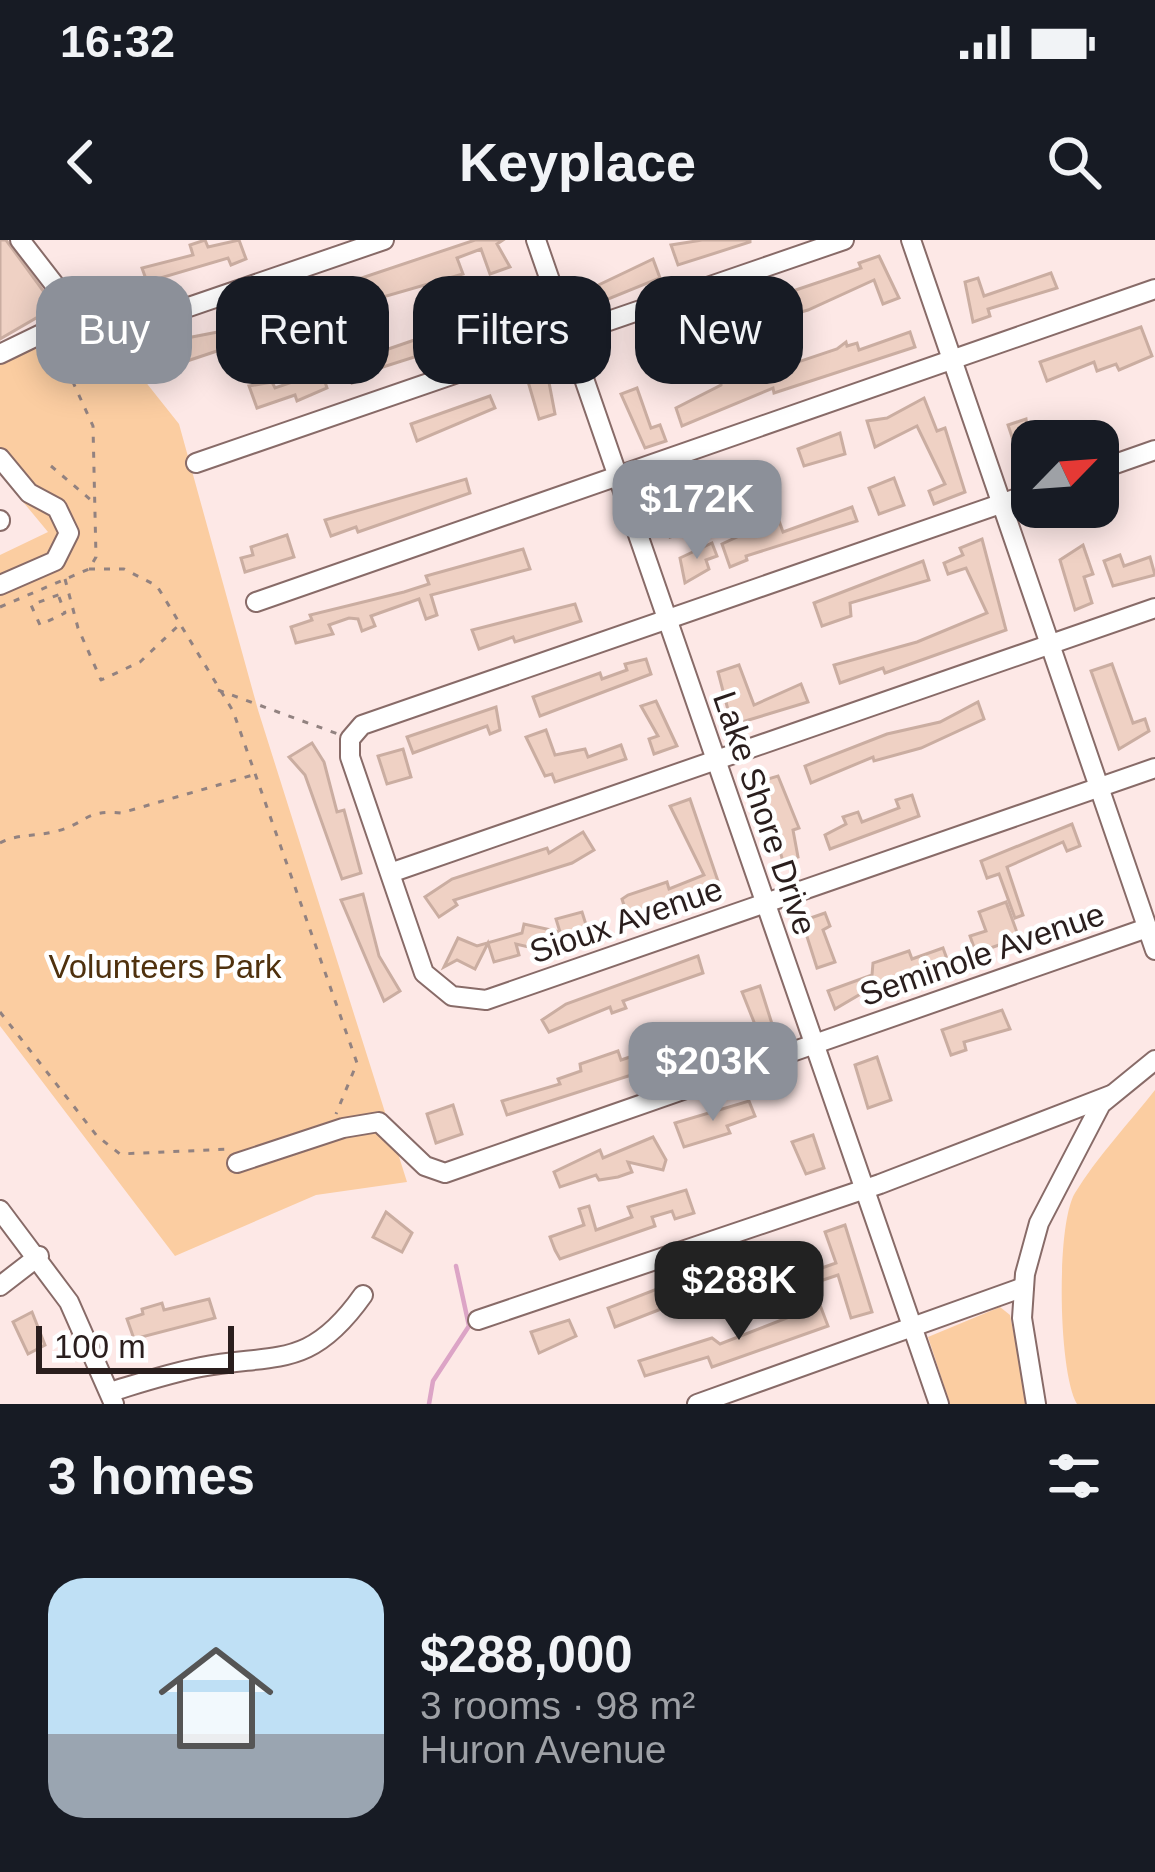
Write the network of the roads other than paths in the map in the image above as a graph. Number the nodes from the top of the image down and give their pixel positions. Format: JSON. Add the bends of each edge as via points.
{"nodes":[{"id":1,"x":20,"y":240,"type":"edge"},
{"id":2,"x":384,"y":240,"type":"edge"},
{"id":3,"x":536,"y":240,"type":"edge"},
{"id":4,"x":844,"y":240,"type":"edge"},
{"id":5,"x":910,"y":240,"type":"edge"},
{"id":6,"x":548,"y":276,"type":"edge"},
{"id":7,"x":1155,"y":289,"type":"edge"},
{"id":8,"x":192,"y":306,"type":"edge"},
{"id":9,"x":611,"y":319,"type":"edge"},
{"id":10,"x":0,"y":354,"type":"edge"},
{"id":11,"x":952,"y":359,"type":"junction"},
{"id":12,"x":425,"y":384,"type":"edge"},
{"id":13,"x":585,"y":384,"type":"edge"},
{"id":14,"x":1155,"y":450,"type":"edge"},
{"id":15,"x":0,"y":458,"type":"edge"},
{"id":16,"x":1119,"y":463,"type":"edge"},
{"id":17,"x":196,"y":464,"type":"dead end"},
{"id":18,"x":616,"y":476,"type":"junction"},
{"id":19,"x":1011,"y":500,"type":"edge"},
{"id":20,"x":1001,"y":504,"type":"junction"},
{"id":21,"x":0,"y":585,"type":"edge"},
{"id":22,"x":256,"y":602,"type":"dead end"},
{"id":23,"x":1155,"y":608,"type":"edge"},
{"id":24,"x":666,"y":619,"type":"junction"},
{"id":25,"x":1048,"y":644,"type":"junction"},
{"id":26,"x":716,"y":761,"type":"junction"},
{"id":27,"x":1155,"y":768,"type":"edge"},
{"id":28,"x":1098,"y":788,"type":"junction"},
{"id":29,"x":393,"y":872,"type":"junction"},
{"id":30,"x":765,"y":903,"type":"junction"},
{"id":31,"x":1147,"y":928,"type":"junction"},
{"id":32,"x":1155,"y":950,"type":"edge"},
{"id":33,"x":814,"y":1046,"type":"junction"},
{"id":34,"x":1155,"y":1060,"type":"edge"},
{"id":35,"x":1112,"y":1095,"type":"junction"},
{"id":36,"x":238,"y":1163,"type":"road end"},
{"id":37,"x":864,"y":1189,"type":"junction"},
{"id":38,"x":0,"y":1210,"type":"edge"},
{"id":39,"x":39,"y":1256,"type":"junction"},
{"id":40,"x":0,"y":1286,"type":"edge"},
{"id":41,"x":1024,"y":1287,"type":"junction"},
{"id":42,"x":363,"y":1295,"type":"dead end"},
{"id":43,"x":478,"y":1321,"type":"dead end"},
{"id":44,"x":915,"y":1328,"type":"junction"},
{"id":45,"x":112,"y":1398,"type":"edge"},
{"id":46,"x":697,"y":1404,"type":"edge"},
{"id":47,"x":939,"y":1404,"type":"edge"},
{"id":48,"x":1036,"y":1404,"type":"edge"}],
"edges":[{"from":1,"to":10,"type":"street","via":[[75,311]]},
{"from":2,"to":8,"type":"street"},
{"from":3,"to":6,"type":"street","name":"Lake Shore Drive"},
{"from":4,"to":9,"type":"street"},
{"from":5,"to":11,"type":"street"},
{"from":7,"to":11,"type":"street"},
{"from":11,"to":18,"type":"street"},
{"from":11,"to":20,"type":"street"},
{"from":12,"to":17,"type":"street"},
{"from":13,"to":18,"type":"street","name":"Lake Shore Drive"},
{"from":14,"to":16,"type":"street"},
{"from":15,"to":21,"type":"street","via":[[29,493],[57,508],[69,533],[55,561]]},
{"from":18,"to":22,"type":"street"},
{"from":18,"to":24,"type":"street","name":"Lake Shore Drive"},
{"from":19,"to":20,"type":"street"},
{"from":20,"to":24,"type":"street"},
{"from":20,"to":25,"type":"street"},
{"from":23,"to":25,"type":"street"},
{"from":24,"to":26,"type":"street","name":"Lake Shore Drive"},
{"from":24,"to":29,"type":"street","name":"Sioux Avenue","via":[[362,725],[350,739],[350,757]]},
{"from":25,"to":26,"type":"street"},
{"from":25,"to":28,"type":"street"},
{"from":26,"to":29,"type":"street"},
{"from":26,"to":30,"type":"street","name":"Lake Shore Drive"},
{"from":27,"to":28,"type":"street","name":"Sioux Avenue"},
{"from":28,"to":30,"type":"street","name":"Sioux Avenue"},
{"from":28,"to":31,"type":"street"},
{"from":29,"to":30,"type":"street","name":"Sioux Avenue","via":[[424,973],[442,992],[468,1000]]},
{"from":30,"to":33,"type":"street","name":"Lake Shore Drive"},
{"from":31,"to":32,"type":"street"},
{"from":31,"to":33,"type":"street","name":"Seminole Avenue"},
{"from":33,"to":36,"type":"street","name":"Seminole Avenue","via":[[445,1173],[425,1166],[380,1122]]},
{"from":33,"to":37,"type":"street","name":"Lake Shore Drive"},
{"from":34,"to":35,"type":"street"},
{"from":35,"to":37,"type":"street"},
{"from":35,"to":41,"type":"street","via":[[1064,1166]]},
{"from":37,"to":43,"type":"street"},
{"from":37,"to":44,"type":"street","name":"Lake Shore Drive"},
{"from":38,"to":39,"type":"street"},
{"from":39,"to":40,"type":"street"},
{"from":39,"to":45,"type":"street"},
{"from":41,"to":44,"type":"street"},
{"from":41,"to":48,"type":"street","via":[[1023,1346]]},
{"from":42,"to":45,"type":"street","via":[[346,1319],[289,1357],[204,1366]]},
{"from":44,"to":46,"type":"street"},
{"from":44,"to":47,"type":"street","name":"Lake Shore Drive"}]}
